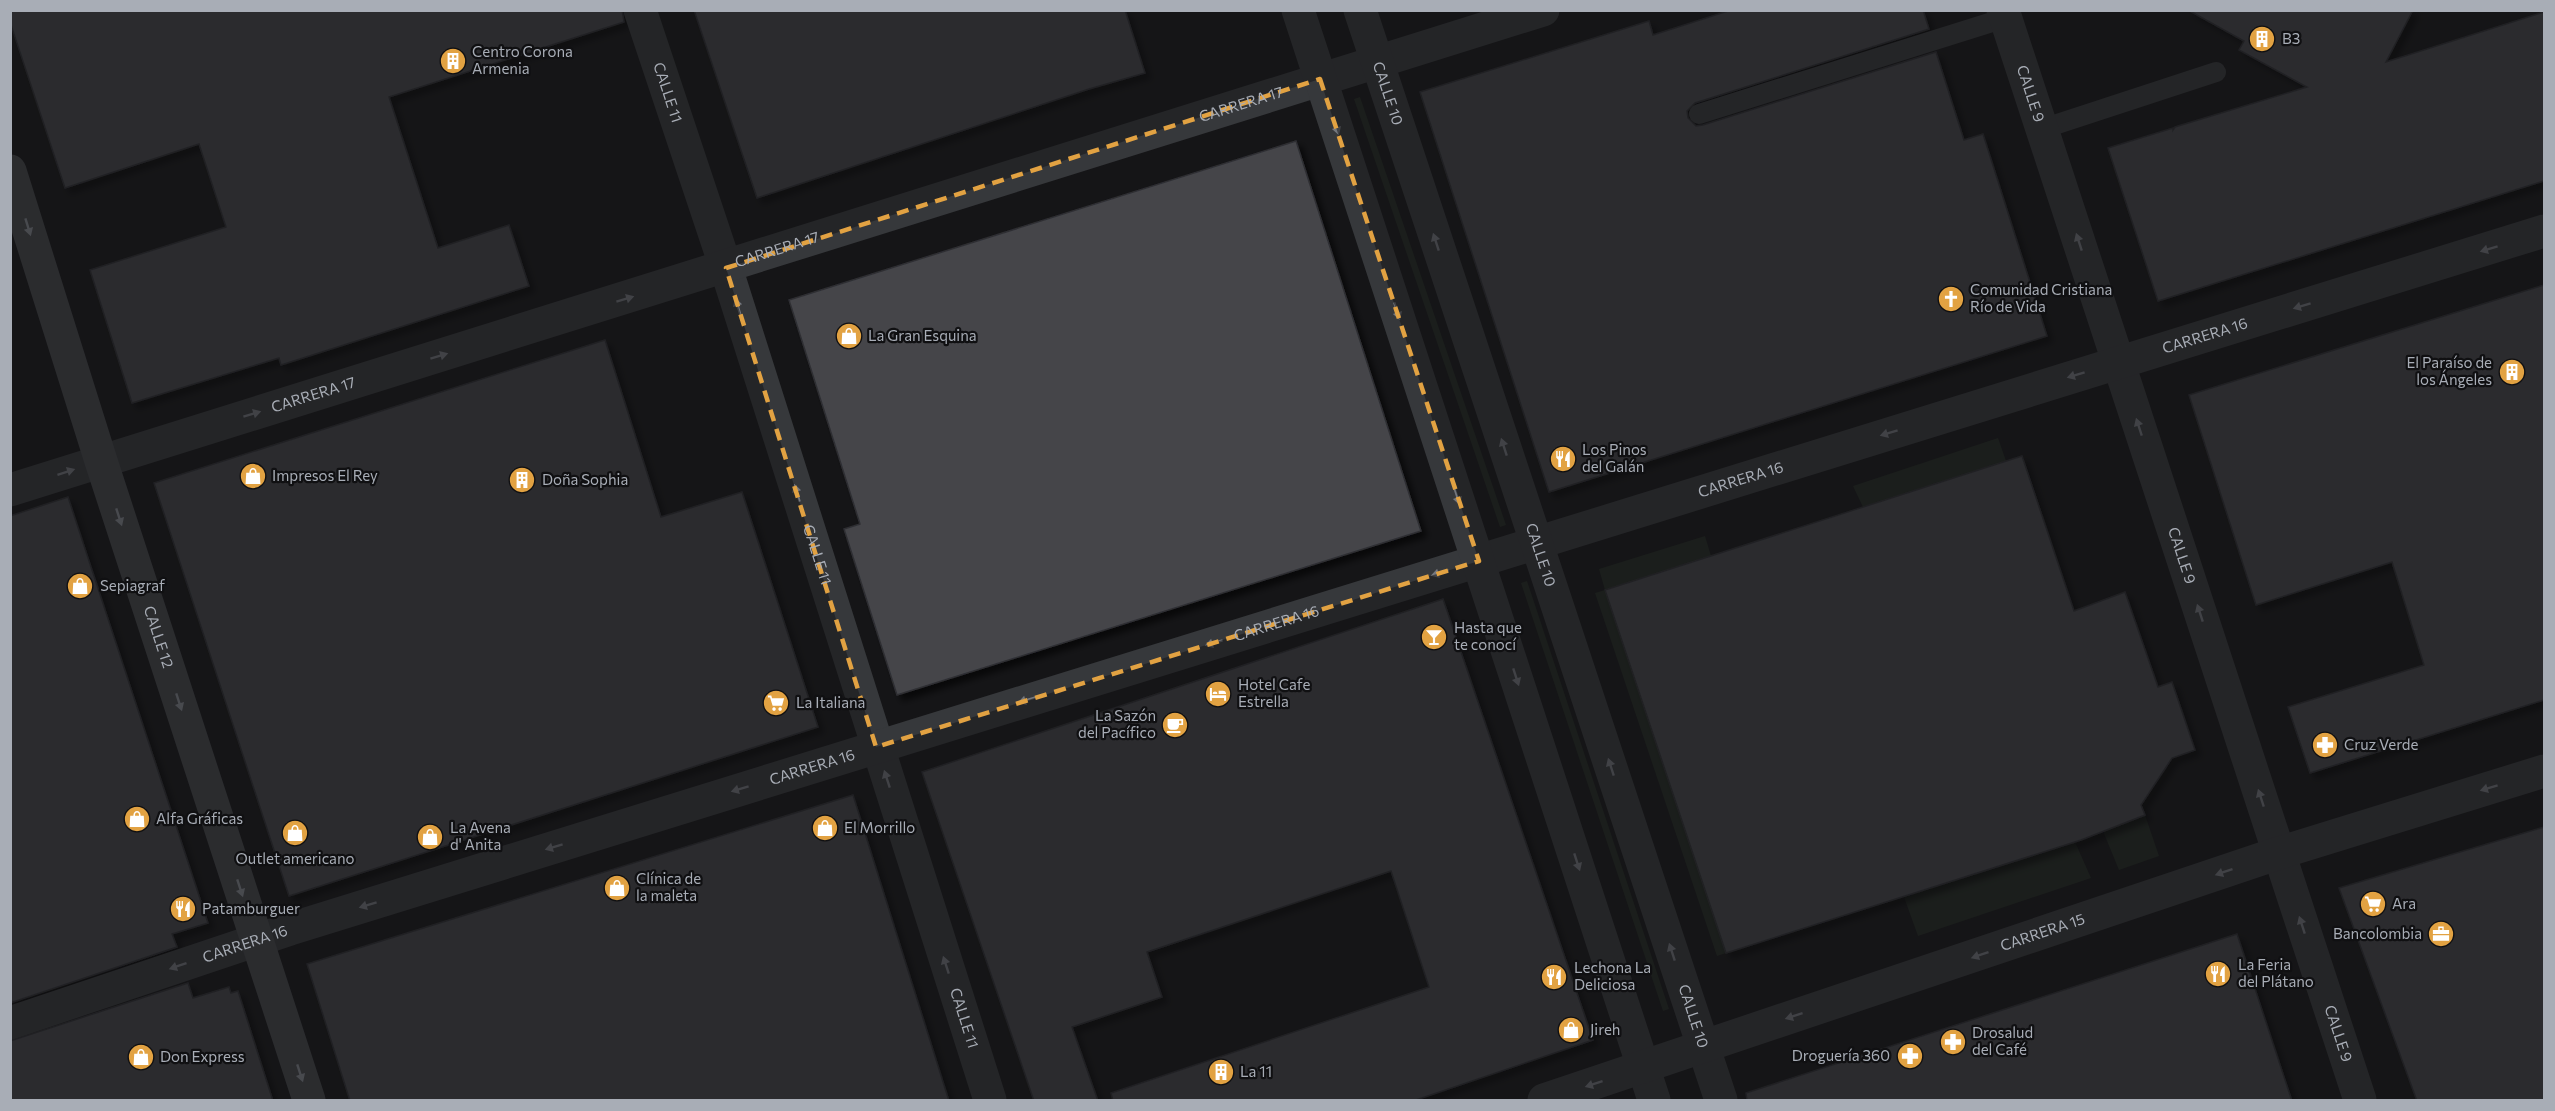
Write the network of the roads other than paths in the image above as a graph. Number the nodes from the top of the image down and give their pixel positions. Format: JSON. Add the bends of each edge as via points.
{"nodes":[{"id":1,"x":640,"y":10,"type":"edge"},
{"id":2,"x":1298,"y":10,"type":"edge"},
{"id":3,"x":1360,"y":10,"type":"edge"},
{"id":4,"x":1543,"y":10,"type":"edge"},
{"id":5,"x":2004,"y":14,"type":"edge"},
{"id":6,"x":1377,"y":63,"type":"junction"},
{"id":7,"x":2216,"y":72,"type":"dead end"},
{"id":8,"x":1320,"y":79,"type":"junction"},
{"id":9,"x":1698,"y":114,"type":"dead end"},
{"id":10,"x":2042,"y":129,"type":"junction"},
{"id":11,"x":10,"y":171,"type":"edge"},
{"id":12,"x":2544,"y":231,"type":"edge"},
{"id":13,"x":726,"y":268,"type":"junction"},
{"id":14,"x":2118,"y":362,"type":"junction"},
{"id":15,"x":101,"y":461,"type":"junction"},
{"id":16,"x":10,"y":490,"type":"edge"},
{"id":17,"x":1536,"y":542,"type":"junction"},
{"id":18,"x":1479,"y":561,"type":"junction"},
{"id":19,"x":876,"y":747,"type":"junction"},
{"id":20,"x":2544,"y":771,"type":"edge"},
{"id":21,"x":2279,"y":853,"type":"junction"},
{"id":22,"x":257,"y":940,"type":"junction"},
{"id":23,"x":10,"y":1023,"type":"edge"},
{"id":24,"x":1704,"y":1048,"type":"junction"},
{"id":25,"x":1645,"y":1068,"type":"junction"},
{"id":26,"x":309,"y":1101,"type":"edge"},
{"id":27,"x":990,"y":1101,"type":"edge"},
{"id":28,"x":1544,"y":1101,"type":"edge"},
{"id":29,"x":1654,"y":1101,"type":"edge"},
{"id":30,"x":1721,"y":1101,"type":"edge"},
{"id":31,"x":2360,"y":1101,"type":"edge"}],
"edges":[{"from":1,"to":13,"type":"street","name":"CALLE 11"},
{"from":2,"to":8,"type":"street"},
{"from":3,"to":6,"type":"street","name":"CALLE 10"},
{"from":4,"to":6,"type":"street","name":"CARRERA 17"},
{"from":5,"to":9,"type":"lane"},
{"from":5,"to":10,"type":"street","name":"CALLE 9"},
{"from":6,"to":8,"type":"street","name":"CARRERA 17"},
{"from":17,"to":6,"type":"street","name":"CALLE 10","one_way":true},
{"from":7,"to":10,"type":"lane"},
{"from":8,"to":13,"type":"street","name":"CARRERA 17"},
{"from":8,"to":18,"type":"street","one_way":true},
{"from":14,"to":10,"type":"street","name":"CALLE 9","one_way":true},
{"from":11,"to":15,"type":"main road","name":"CALLE 12","one_way":true},
{"from":12,"to":14,"type":"street","name":"CARRERA 16","one_way":true},
{"from":15,"to":13,"type":"street","name":"CARRERA 17","one_way":true},
{"from":19,"to":13,"type":"street","name":"CALLE 11","one_way":true},
{"from":14,"to":17,"type":"street","name":"CARRERA 16","one_way":true},
{"from":21,"to":14,"type":"street","name":"CALLE 9","one_way":true},
{"from":16,"to":15,"type":"street","name":"CARRERA 17","one_way":true},
{"from":15,"to":22,"type":"main road","name":"CALLE 12","one_way":true},
{"from":17,"to":18,"type":"street","name":"CARRERA 16"},
{"from":24,"to":17,"type":"street","name":"CALLE 10","one_way":true},
{"from":18,"to":19,"type":"street","name":"CARRERA 16","one_way":true},
{"from":18,"to":25,"type":"street","one_way":true},
{"from":19,"to":22,"type":"street","name":"CARRERA 16","one_way":true},
{"from":27,"to":19,"type":"street","name":"CALLE 11","one_way":true},
{"from":20,"to":21,"type":"street","name":"CARRERA 15","one_way":true},
{"from":21,"to":24,"type":"street","name":"CARRERA 15","one_way":true},
{"from":31,"to":21,"type":"street","name":"CALLE 9","one_way":true},
{"from":22,"to":23,"type":"street","name":"CARRERA 16","one_way":true},
{"from":22,"to":26,"type":"main road","name":"CALLE 12","one_way":true},
{"from":24,"to":25,"type":"street","name":"CARRERA 15"},
{"from":24,"to":30,"type":"street","name":"CALLE 10"},
{"from":25,"to":28,"type":"street","name":"CARRERA 15","one_way":true},
{"from":25,"to":29,"type":"street"}]}
